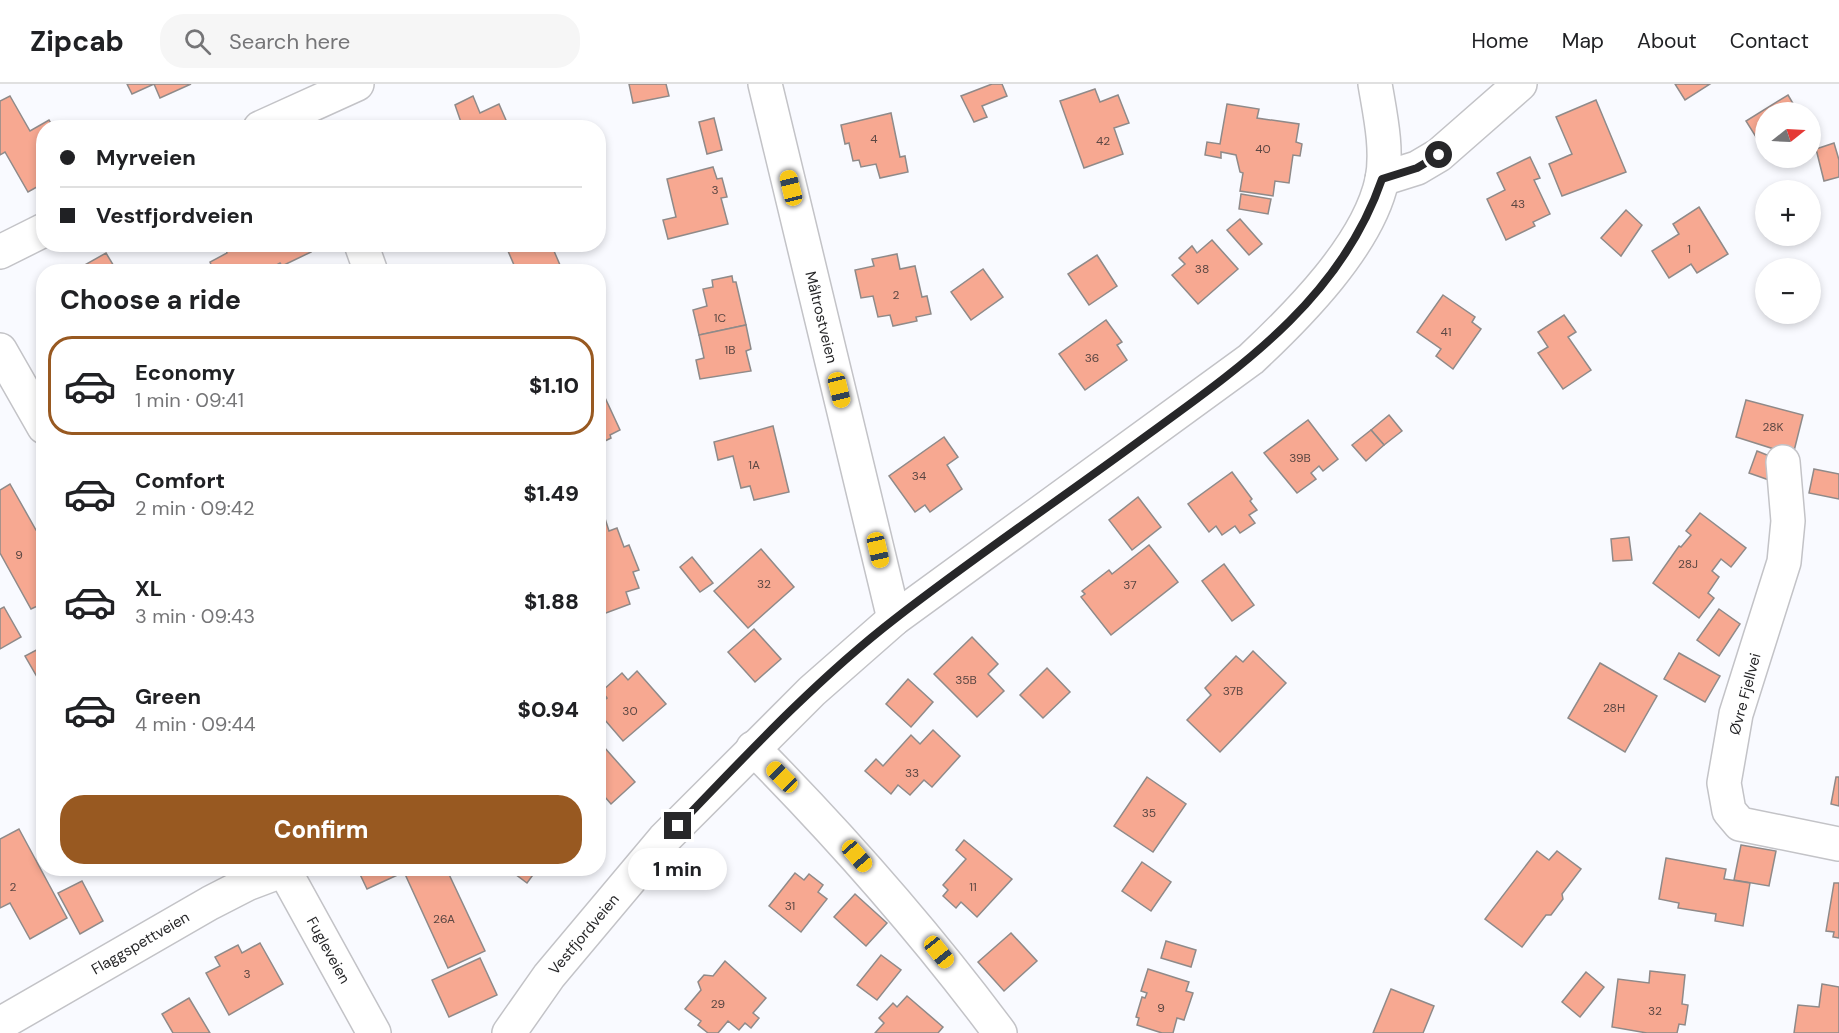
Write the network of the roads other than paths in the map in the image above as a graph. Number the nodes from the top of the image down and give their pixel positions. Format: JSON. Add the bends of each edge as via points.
{"nodes":[{"id":1,"x":357,"y":84,"type":"edge"},
{"id":2,"x":765,"y":84,"type":"edge"},
{"id":3,"x":1375,"y":84,"type":"edge"},
{"id":4,"x":1520,"y":84,"type":"edge"},
{"id":5,"x":310,"y":105,"type":"edge"},
{"id":6,"x":277,"y":120,"type":"edge"},
{"id":7,"x":1382,"y":179,"type":"junction"},
{"id":8,"x":36,"y":234,"type":"edge"},
{"id":9,"x":0,"y":252,"type":"edge"},
{"id":10,"x":0,"y":350,"type":"edge"},
{"id":11,"x":36,"y":413,"type":"edge"},
{"id":12,"x":1783,"y":462,"type":"dead end"},
{"id":13,"x":894,"y":619,"type":"junction"},
{"id":14,"x":753,"y":748,"type":"junction"},
{"id":15,"x":1839,"y":844,"type":"edge"},
{"id":16,"x":267,"y":876,"type":"edge"},
{"id":17,"x":288,"y":876,"type":"edge"},
{"id":18,"x":0,"y":1024,"type":"edge"},
{"id":19,"x":374,"y":1033,"type":"edge"},
{"id":20,"x":509,"y":1033,"type":"edge"},
{"id":21,"x":1000,"y":1033,"type":"edge"}],
"edges":[{"from":1,"to":5,"type":"street"},
{"from":2,"to":13,"type":"street","name":"Måltrostveien"},
{"from":3,"to":7,"type":"street","name":"Vestfjordveien","via":[[1384,152]]},
{"from":4,"to":7,"type":"street","via":[[1439,155],[1417,168]]},
{"from":5,"to":6,"type":"street"},
{"from":7,"to":13,"type":"street","name":"Vestfjordveien","via":[[1362,226],[1322,288],[1251,359]]},
{"from":8,"to":9,"type":"street"},
{"from":10,"to":11,"type":"street"},
{"from":12,"to":15,"type":"street","name":"Øvre Fjellvei","via":[[1788,521],[1784,562],[1736,714],[1724,783],[1729,811],[1740,825]]},
{"from":13,"to":14,"type":"street","name":"Vestfjordveien"},
{"from":14,"to":20,"type":"street","name":"Vestfjordveien","via":[[664,840],[549,976]]},
{"from":14,"to":21,"type":"street","via":[[904,909]]},
{"from":16,"to":18,"type":"street","name":"Flaggspettveien","via":[[210,903]]},
{"from":17,"to":19,"type":"street","name":"Fugleveien"}]}
